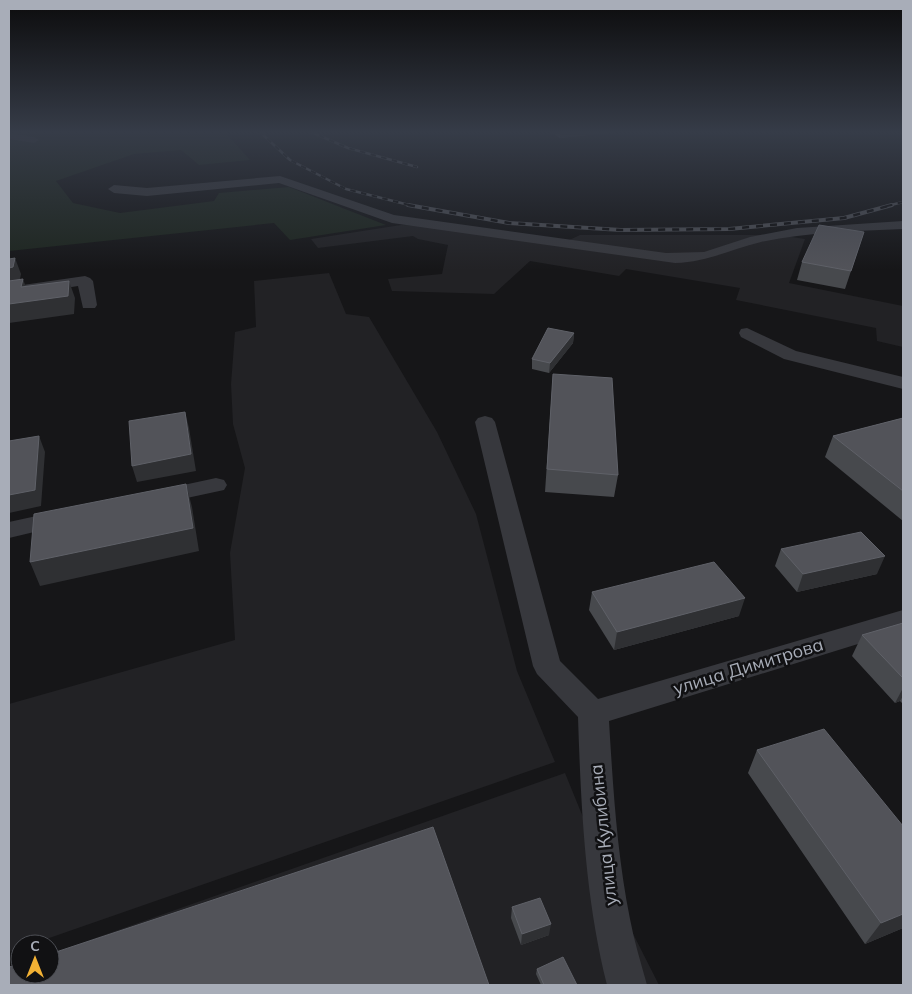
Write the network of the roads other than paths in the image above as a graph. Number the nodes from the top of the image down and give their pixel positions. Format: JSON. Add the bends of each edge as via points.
{"nodes":[{"id":1,"x":114,"y":189,"type":"dead end"},
{"id":2,"x":903,"y":225,"type":"edge"},
{"id":3,"x":9,"y":292,"type":"edge"},
{"id":4,"x":89,"y":305,"type":"dead end"},
{"id":5,"x":747,"y":333,"type":"dead end"},
{"id":6,"x":903,"y":382,"type":"edge"},
{"id":7,"x":485,"y":422,"type":"dead end"},
{"id":8,"x":216,"y":485,"type":"dead end"},
{"id":9,"x":140,"y":501,"type":"edge"},
{"id":10,"x":84,"y":513,"type":"edge"},
{"id":11,"x":9,"y":530,"type":"edge"},
{"id":12,"x":903,"y":620,"type":"edge"},
{"id":13,"x":592,"y":713,"type":"junction"},
{"id":14,"x":627,"y":985,"type":"edge"}],
"edges":[{"from":1,"to":2,"type":"street","via":[[147,192],[280,179],[392,219],[658,258],[704,256],[750,240],[788,233]]},
{"from":3,"to":4,"type":"street","via":[[85,281]]},
{"from":5,"to":6,"type":"street","via":[[790,356]]},
{"from":7,"to":13,"type":"street","via":[[547,666]]},
{"from":8,"to":9,"type":"street"},
{"from":10,"to":11,"type":"street"},
{"from":12,"to":13,"type":"street","name":"улица Димитрова"},
{"from":13,"to":14,"type":"street","name":"улица Кулибина","via":[[602,860],[619,960]]}]}
